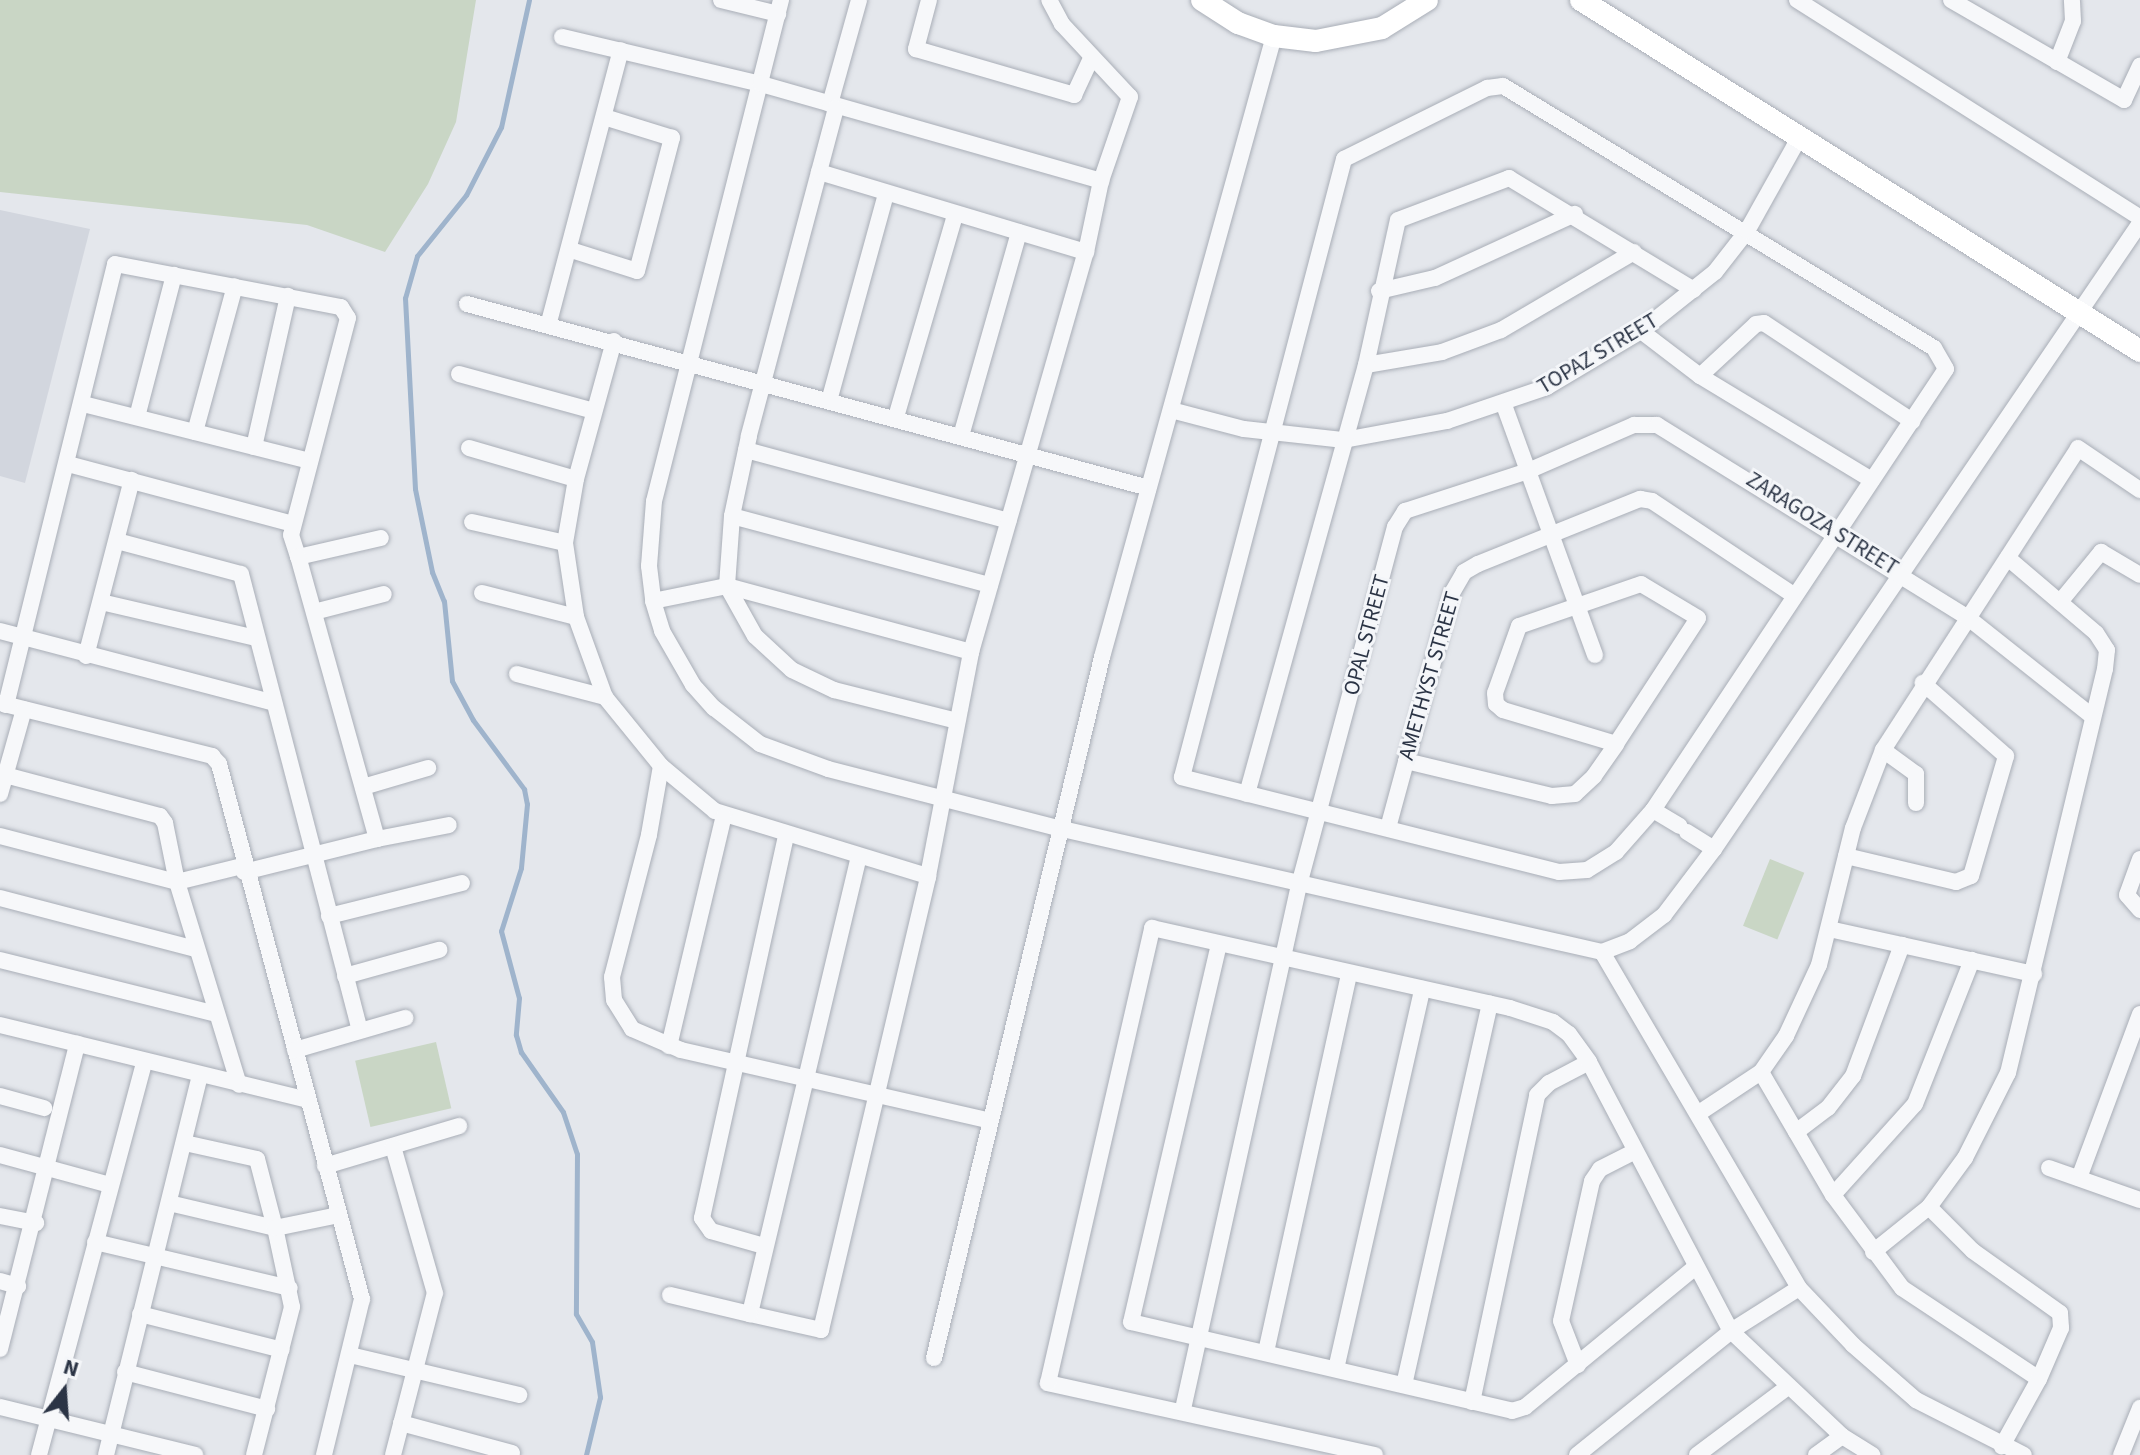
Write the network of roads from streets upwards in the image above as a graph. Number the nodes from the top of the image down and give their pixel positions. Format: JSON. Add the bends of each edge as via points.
{"nodes":[{"id":1,"x":721,"y":0,"type":"edge"},
{"id":2,"x":859,"y":0,"type":"edge"},
{"id":3,"x":929,"y":0,"type":"edge"},
{"id":4,"x":1049,"y":0,"type":"edge"},
{"id":5,"x":1202,"y":0,"type":"edge"},
{"id":6,"x":1427,"y":0,"type":"edge"},
{"id":7,"x":1581,"y":0,"type":"edge"},
{"id":8,"x":1797,"y":0,"type":"edge"},
{"id":9,"x":1951,"y":0,"type":"edge"},
{"id":10,"x":2072,"y":0,"type":"edge"},
{"id":11,"x":780,"y":7,"type":"edge"},
{"id":12,"x":1976,"y":7,"type":"edge"},
{"id":13,"x":1274,"y":36,"type":"junction"},
{"id":14,"x":562,"y":37,"type":"dead end"},
{"id":15,"x":621,"y":50,"type":"junction"},
{"id":16,"x":1091,"y":59,"type":"junction"},
{"id":17,"x":2057,"y":62,"type":"junction"},
{"id":18,"x":2139,"y":70,"type":"edge"},
{"id":19,"x":761,"y":84,"type":"junction"},
{"id":20,"x":833,"y":106,"type":"junction"},
{"id":21,"x":604,"y":117,"type":"junction"},
{"id":22,"x":1800,"y":136,"type":"junction"},
{"id":23,"x":819,"y":172,"type":"junction"},
{"id":24,"x":1101,"y":181,"type":"junction"},
{"id":25,"x":886,"y":194,"type":"junction"},
{"id":26,"x":1575,"y":214,"type":"junction"},
{"id":27,"x":955,"y":215,"type":"junction"},
{"id":28,"x":2140,"y":221,"type":"edge"},
{"id":29,"x":1747,"y":231,"type":"junction"},
{"id":30,"x":1019,"y":232,"type":"junction"},
{"id":31,"x":571,"y":250,"type":"junction"},
{"id":32,"x":1086,"y":252,"type":"junction"},
{"id":33,"x":1634,"y":252,"type":"junction"},
{"id":34,"x":174,"y":275,"type":"junction"},
{"id":35,"x":235,"y":286,"type":"junction"},
{"id":36,"x":1694,"y":290,"type":"junction"},
{"id":37,"x":1379,"y":291,"type":"junction"},
{"id":38,"x":288,"y":296,"type":"junction"},
{"id":39,"x":467,"y":304,"type":"dead end"},
{"id":40,"x":2082,"y":311,"type":"junction"},
{"id":41,"x":549,"y":322,"type":"junction"},
{"id":42,"x":1641,"y":331,"type":"junction"},
{"id":43,"x":614,"y":341,"type":"junction"},
{"id":44,"x":2140,"y":351,"type":"edge"},
{"id":45,"x":690,"y":362,"type":"junction"},
{"id":46,"x":1366,"y":365,"type":"junction"},
{"id":47,"x":459,"y":374,"type":"dead end"},
{"id":48,"x":1700,"y":376,"type":"junction"},
{"id":49,"x":764,"y":381,"type":"junction"},
{"id":50,"x":829,"y":401,"type":"junction"},
{"id":51,"x":83,"y":404,"type":"junction"},
{"id":52,"x":1504,"y":405,"type":"junction"},
{"id":53,"x":1171,"y":410,"type":"junction"},
{"id":54,"x":594,"y":411,"type":"junction"},
{"id":55,"x":137,"y":417,"type":"junction"},
{"id":56,"x":896,"y":417,"type":"junction"},
{"id":57,"x":1912,"y":421,"type":"junction"},
{"id":58,"x":195,"y":432,"type":"junction"},
{"id":59,"x":1275,"y":434,"type":"junction"},
{"id":60,"x":961,"y":436,"type":"junction"},
{"id":61,"x":1344,"y":440,"type":"junction"},
{"id":62,"x":254,"y":447,"type":"junction"},
{"id":63,"x":469,"y":448,"type":"dead end"},
{"id":64,"x":746,"y":450,"type":"junction"},
{"id":65,"x":1027,"y":454,"type":"junction"},
{"id":66,"x":310,"y":461,"type":"junction"},
{"id":67,"x":68,"y":464,"type":"junction"},
{"id":68,"x":1528,"y":471,"type":"junction"},
{"id":69,"x":576,"y":479,"type":"junction"},
{"id":70,"x":132,"y":480,"type":"junction"},
{"id":71,"x":1872,"y":480,"type":"junction"},
{"id":72,"x":1149,"y":488,"type":"junction"},
{"id":73,"x":2140,"y":490,"type":"edge"},
{"id":74,"x":732,"y":516,"type":"junction"},
{"id":75,"x":1009,"y":521,"type":"junction"},
{"id":76,"x":472,"y":522,"type":"dead end"},
{"id":77,"x":293,"y":524,"type":"junction"},
{"id":78,"x":1835,"y":532,"type":"junction"},
{"id":79,"x":1552,"y":537,"type":"junction"},
{"id":80,"x":381,"y":538,"type":"dead end"},
{"id":81,"x":117,"y":541,"type":"junction"},
{"id":82,"x":565,"y":543,"type":"junction"},
{"id":83,"x":298,"y":557,"type":"junction"},
{"id":84,"x":2008,"y":558,"type":"junction"},
{"id":85,"x":1901,"y":574,"type":"junction"},
{"id":86,"x":2140,"y":575,"type":"edge"},
{"id":87,"x":990,"y":585,"type":"junction"},
{"id":88,"x":727,"y":586,"type":"junction"},
{"id":89,"x":482,"y":593,"type":"dead end"},
{"id":90,"x":384,"y":594,"type":"dead end"},
{"id":91,"x":1792,"y":594,"type":"junction"},
{"id":92,"x":653,"y":601,"type":"junction"},
{"id":93,"x":101,"y":602,"type":"junction"},
{"id":94,"x":2060,"y":602,"type":"junction"},
{"id":95,"x":1576,"y":603,"type":"junction"},
{"id":96,"x":314,"y":612,"type":"junction"},
{"id":97,"x":576,"y":617,"type":"junction"},
{"id":98,"x":1967,"y":617,"type":"junction"},
{"id":99,"x":0,"y":631,"type":"edge"},
{"id":100,"x":24,"y":638,"type":"junction"},
{"id":101,"x":256,"y":638,"type":"junction"},
{"id":102,"x":971,"y":652,"type":"junction"},
{"id":103,"x":1595,"y":655,"type":"dead end"},
{"id":104,"x":86,"y":656,"type":"junction"},
{"id":105,"x":517,"y":674,"type":"dead end"},
{"id":106,"x":1923,"y":683,"type":"junction"},
{"id":107,"x":605,"y":697,"type":"junction"},
{"id":108,"x":270,"y":702,"type":"junction"},
{"id":109,"x":3,"y":704,"type":"edge"},
{"id":110,"x":24,"y":709,"type":"junction"},
{"id":111,"x":2092,"y":716,"type":"junction"},
{"id":112,"x":957,"y":721,"type":"junction"},
{"id":113,"x":1616,"y":744,"type":"junction"},
{"id":114,"x":1883,"y":750,"type":"junction"},
{"id":115,"x":1406,"y":761,"type":"junction"},
{"id":116,"x":661,"y":766,"type":"junction"},
{"id":117,"x":428,"y":768,"type":"dead end"},
{"id":118,"x":5,"y":775,"type":"junction"},
{"id":119,"x":363,"y":787,"type":"junction"},
{"id":120,"x":0,"y":794,"type":"edge"},
{"id":121,"x":1247,"y":794,"type":"junction"},
{"id":122,"x":944,"y":799,"type":"junction"},
{"id":123,"x":1916,"y":803,"type":"dead end"},
{"id":124,"x":1653,"y":810,"type":"junction"},
{"id":125,"x":1321,"y":811,"type":"junction"},
{"id":126,"x":724,"y":816,"type":"junction"},
{"id":127,"x":449,"y":825,"type":"dead end"},
{"id":128,"x":1058,"y":828,"type":"junction"},
{"id":129,"x":1388,"y":828,"type":"junction"},
{"id":130,"x":0,"y":836,"type":"edge"},
{"id":131,"x":786,"y":836,"type":"junction"},
{"id":132,"x":377,"y":839,"type":"junction"},
{"id":133,"x":1714,"y":849,"type":"junction"},
{"id":134,"x":313,"y":855,"type":"junction"},
{"id":135,"x":859,"y":856,"type":"junction"},
{"id":136,"x":1846,"y":856,"type":"junction"},
{"id":137,"x":2140,"y":859,"type":"edge"},
{"id":138,"x":243,"y":869,"type":"junction"},
{"id":139,"x":928,"y":876,"type":"junction"},
{"id":140,"x":177,"y":882,"type":"junction"},
{"id":141,"x":462,"y":883,"type":"dead end"},
{"id":142,"x":1299,"y":885,"type":"junction"},
{"id":143,"x":0,"y":898,"type":"edge"},
{"id":144,"x":2140,"y":910,"type":"edge"},
{"id":145,"x":329,"y":916,"type":"junction"},
{"id":146,"x":1829,"y":929,"type":"junction"},
{"id":147,"x":1219,"y":944,"type":"junction"},
{"id":148,"x":1902,"y":945,"type":"junction"},
{"id":149,"x":196,"y":949,"type":"junction"},
{"id":150,"x":439,"y":950,"type":"dead end"},
{"id":151,"x":1602,"y":952,"type":"junction"},
{"id":152,"x":1283,"y":957,"type":"junction"},
{"id":153,"x":0,"y":960,"type":"edge"},
{"id":154,"x":1972,"y":960,"type":"junction"},
{"id":155,"x":1349,"y":973,"type":"junction"},
{"id":156,"x":2034,"y":974,"type":"junction"},
{"id":157,"x":345,"y":976,"type":"junction"},
{"id":158,"x":1422,"y":989,"type":"junction"},
{"id":159,"x":1490,"y":1004,"type":"junction"},
{"id":160,"x":216,"y":1014,"type":"junction"},
{"id":161,"x":2140,"y":1014,"type":"edge"},
{"id":162,"x":405,"y":1018,"type":"dead end"},
{"id":163,"x":0,"y":1025,"type":"edge"},
{"id":164,"x":360,"y":1030,"type":"junction"},
{"id":165,"x":77,"y":1044,"type":"junction"},
{"id":166,"x":669,"y":1046,"type":"junction"},
{"id":167,"x":295,"y":1050,"type":"junction"},
{"id":168,"x":144,"y":1062,"type":"junction"},
{"id":169,"x":736,"y":1062,"type":"junction"},
{"id":170,"x":1589,"y":1062,"type":"junction"},
{"id":171,"x":1761,"y":1072,"type":"junction"},
{"id":172,"x":200,"y":1076,"type":"junction"},
{"id":173,"x":804,"y":1077,"type":"junction"},
{"id":174,"x":239,"y":1085,"type":"junction"},
{"id":175,"x":875,"y":1095,"type":"junction"},
{"id":176,"x":0,"y":1096,"type":"edge"},
{"id":177,"x":307,"y":1100,"type":"junction"},
{"id":178,"x":44,"y":1108,"type":"dead end"},
{"id":179,"x":1699,"y":1113,"type":"junction"},
{"id":180,"x":990,"y":1121,"type":"junction"},
{"id":181,"x":459,"y":1126,"type":"dead end"},
{"id":182,"x":1796,"y":1132,"type":"junction"},
{"id":183,"x":185,"y":1143,"type":"junction"},
{"id":184,"x":393,"y":1147,"type":"junction"},
{"id":185,"x":1635,"y":1151,"type":"junction"},
{"id":186,"x":0,"y":1155,"type":"edge"},
{"id":187,"x":325,"y":1166,"type":"junction"},
{"id":188,"x":49,"y":1168,"type":"junction"},
{"id":189,"x":2049,"y":1168,"type":"dead end"},
{"id":190,"x":2079,"y":1178,"type":"junction"},
{"id":191,"x":110,"y":1185,"type":"junction"},
{"id":192,"x":1833,"y":1195,"type":"junction"},
{"id":193,"x":2140,"y":1200,"type":"edge"},
{"id":194,"x":169,"y":1203,"type":"junction"},
{"id":195,"x":1929,"y":1207,"type":"junction"},
{"id":196,"x":339,"y":1215,"type":"junction"},
{"id":197,"x":0,"y":1216,"type":"edge"},
{"id":198,"x":36,"y":1223,"type":"junction"},
{"id":199,"x":275,"y":1228,"type":"junction"},
{"id":200,"x":95,"y":1242,"type":"junction"},
{"id":201,"x":764,"y":1246,"type":"junction"},
{"id":202,"x":1873,"y":1252,"type":"junction"},
{"id":203,"x":155,"y":1256,"type":"junction"},
{"id":204,"x":1694,"y":1268,"type":"junction"},
{"id":205,"x":0,"y":1281,"type":"edge"},
{"id":206,"x":18,"y":1286,"type":"junction"},
{"id":207,"x":290,"y":1288,"type":"junction"},
{"id":208,"x":1799,"y":1288,"type":"junction"},
{"id":209,"x":670,"y":1295,"type":"dead end"},
{"id":210,"x":140,"y":1314,"type":"junction"},
{"id":211,"x":750,"y":1314,"type":"junction"},
{"id":212,"x":1731,"y":1331,"type":"junction"},
{"id":213,"x":1201,"y":1337,"type":"junction"},
{"id":214,"x":1,"y":1343,"type":"edge"},
{"id":215,"x":282,"y":1350,"type":"junction"},
{"id":216,"x":1266,"y":1352,"type":"junction"},
{"id":217,"x":350,"y":1355,"type":"junction"},
{"id":218,"x":934,"y":1358,"type":"dead end"},
{"id":219,"x":1578,"y":1365,"type":"junction"},
{"id":220,"x":1336,"y":1369,"type":"junction"},
{"id":221,"x":416,"y":1370,"type":"junction"},
{"id":222,"x":125,"y":1372,"type":"junction"},
{"id":223,"x":2039,"y":1379,"type":"junction"},
{"id":224,"x":1404,"y":1385,"type":"junction"},
{"id":225,"x":1788,"y":1387,"type":"junction"},
{"id":226,"x":519,"y":1395,"type":"dead end"},
{"id":227,"x":1472,"y":1402,"type":"junction"},
{"id":228,"x":0,"y":1407,"type":"edge"},
{"id":229,"x":2140,"y":1408,"type":"edge"},
{"id":230,"x":267,"y":1409,"type":"junction"},
{"id":231,"x":1183,"y":1409,"type":"junction"},
{"id":232,"x":48,"y":1419,"type":"junction"},
{"id":233,"x":401,"y":1423,"type":"junction"},
{"id":234,"x":111,"y":1434,"type":"junction"},
{"id":235,"x":1842,"y":1436,"type":"junction"},
{"id":236,"x":2002,"y":1446,"type":"junction"},
{"id":237,"x":512,"y":1453,"type":"edge"},
{"id":238,"x":39,"y":1455,"type":"edge"},
{"id":239,"x":106,"y":1455,"type":"edge"},
{"id":240,"x":195,"y":1455,"type":"edge"},
{"id":241,"x":254,"y":1455,"type":"edge"},
{"id":242,"x":324,"y":1455,"type":"edge"},
{"id":243,"x":393,"y":1455,"type":"edge"},
{"id":244,"x":1375,"y":1455,"type":"edge"},
{"id":245,"x":1577,"y":1455,"type":"edge"},
{"id":246,"x":1697,"y":1455,"type":"edge"},
{"id":247,"x":1816,"y":1455,"type":"edge"},
{"id":248,"x":1872,"y":1455,"type":"edge"},
{"id":249,"x":2024,"y":1455,"type":"edge"},
{"id":250,"x":2121,"y":1455,"type":"edge"}],
"edges":[{"from":1,"to":11,"type":"street"},
{"from":2,"to":20,"type":"street"},
{"from":3,"to":16,"type":"street","via":[[916,49],[1074,95]]},
{"from":4,"to":16,"type":"street"},
{"from":5,"to":13,"type":"street","via":[[1238,23]]},
{"from":6,"to":13,"type":"street","via":[[1406,16],[1357,36],[1316,41]]},
{"from":7,"to":22,"type":"street"},
{"from":8,"to":28,"type":"street"},
{"from":9,"to":12,"type":"street"},
{"from":10,"to":17,"type":"street","via":[[2073,21]]},
{"from":11,"to":19,"type":"street"},
{"from":12,"to":17,"type":"street"},
{"from":13,"to":53,"type":"street"},
{"from":14,"to":15,"type":"street"},
{"from":15,"to":19,"type":"street"},
{"from":15,"to":21,"type":"street"},
{"from":16,"to":24,"type":"street","via":[[1130,97]]},
{"from":17,"to":18,"type":"street","via":[[2124,100]]},
{"from":19,"to":20,"type":"street"},
{"from":19,"to":45,"type":"street"},
{"from":20,"to":23,"type":"street"},
{"from":20,"to":24,"type":"street"},
{"from":21,"to":31,"type":"street"},
{"from":21,"to":31,"type":"street","via":[[672,138],[637,271]]},
{"from":22,"to":29,"type":"street","name":"TOPAZ STREET"},
{"from":22,"to":40,"type":"street"},
{"from":23,"to":25,"type":"street"},
{"from":23,"to":49,"type":"street"},
{"from":24,"to":32,"type":"street"},
{"from":25,"to":27,"type":"street"},
{"from":25,"to":50,"type":"street"},
{"from":26,"to":33,"type":"street"},
{"from":26,"to":37,"type":"street","via":[[1435,278]]},
{"from":26,"to":37,"type":"street","via":[[1509,178],[1398,220]]},
{"from":27,"to":30,"type":"street"},
{"from":27,"to":56,"type":"street"},
{"from":28,"to":40,"type":"street"},
{"from":29,"to":36,"type":"street","name":"TOPAZ STREET"},
{"from":29,"to":57,"type":"street","via":[[1942,355],[1946,369]]},
{"from":29,"to":59,"type":"street","via":[[1503,86],[1487,88],[1344,159]]},
{"from":30,"to":32,"type":"street"},
{"from":30,"to":60,"type":"street"},
{"from":31,"to":41,"type":"street"},
{"from":32,"to":65,"type":"street"},
{"from":33,"to":36,"type":"street"},
{"from":33,"to":46,"type":"street","via":[[1501,330],[1442,352]]},
{"from":34,"to":35,"type":"street"},
{"from":34,"to":51,"type":"street","via":[[115,264]]},
{"from":34,"to":55,"type":"street"},
{"from":35,"to":38,"type":"street"},
{"from":35,"to":58,"type":"street"},
{"from":36,"to":42,"type":"street","name":"TOPAZ STREET"},
{"from":37,"to":46,"type":"street"},
{"from":38,"to":62,"type":"street"},
{"from":38,"to":66,"type":"street","via":[[341,307],[348,318]]},
{"from":39,"to":41,"type":"street"},
{"from":40,"to":44,"type":"street"},
{"from":40,"to":85,"type":"street"},
{"from":41,"to":43,"type":"street"},
{"from":42,"to":48,"type":"street"},
{"from":42,"to":52,"type":"street","name":"TOPAZ STREET","via":[[1589,365]]},
{"from":43,"to":45,"type":"street"},
{"from":43,"to":54,"type":"street"},
{"from":45,"to":49,"type":"street"},
{"from":45,"to":92,"type":"street","via":[[654,501],[649,566]]},
{"from":46,"to":61,"type":"street"},
{"from":47,"to":54,"type":"street"},
{"from":48,"to":57,"type":"street","via":[[1756,324],[1764,323]]},
{"from":48,"to":71,"type":"street"},
{"from":49,"to":50,"type":"street"},
{"from":49,"to":64,"type":"street"},
{"from":50,"to":56,"type":"street"},
{"from":51,"to":55,"type":"street"},
{"from":51,"to":67,"type":"street"},
{"from":52,"to":61,"type":"street","name":"TOPAZ STREET","via":[[1396,433]]},
{"from":52,"to":68,"type":"street"},
{"from":53,"to":59,"type":"street","name":"TOPAZ STREET"},
{"from":53,"to":72,"type":"street"},
{"from":54,"to":69,"type":"street"},
{"from":55,"to":58,"type":"street"},
{"from":56,"to":60,"type":"street"},
{"from":57,"to":71,"type":"street"},
{"from":58,"to":62,"type":"street"},
{"from":59,"to":61,"type":"street","name":"TOPAZ STREET"},
{"from":59,"to":121,"type":"street","via":[[1182,777]]},
{"from":60,"to":65,"type":"street"},
{"from":61,"to":121,"type":"street"},
{"from":62,"to":66,"type":"street"},
{"from":63,"to":69,"type":"street"},
{"from":64,"to":74,"type":"street"},
{"from":64,"to":75,"type":"street"},
{"from":65,"to":72,"type":"street"},
{"from":65,"to":75,"type":"street"},
{"from":66,"to":77,"type":"street"},
{"from":67,"to":70,"type":"street"},
{"from":67,"to":100,"type":"street"},
{"from":68,"to":78,"type":"street","name":"ZARAGOZA STREET","via":[[1634,425],[1657,425]]},
{"from":68,"to":79,"type":"street"},
{"from":68,"to":125,"type":"street","name":"OPAL STREET","via":[[1430,500],[1399,519]]},
{"from":69,"to":82,"type":"street"},
{"from":70,"to":77,"type":"street"},
{"from":70,"to":81,"type":"street"},
{"from":71,"to":78,"type":"street"},
{"from":72,"to":128,"type":"street"},
{"from":73,"to":84,"type":"street","via":[[2078,448]]},
{"from":74,"to":87,"type":"street"},
{"from":74,"to":88,"type":"street"},
{"from":75,"to":87,"type":"street"},
{"from":76,"to":82,"type":"street"},
{"from":77,"to":83,"type":"street"},
{"from":78,"to":85,"type":"street","name":"ZARAGOZA STREET"},
{"from":78,"to":91,"type":"street"},
{"from":79,"to":91,"type":"street","name":"AMETHYST STREET","via":[[1640,499],[1652,501]]},
{"from":79,"to":95,"type":"street"},
{"from":79,"to":115,"type":"street","name":"AMETHYST STREET","via":[[1478,564],[1456,582]]},
{"from":80,"to":83,"type":"street"},
{"from":81,"to":93,"type":"street"},
{"from":81,"to":101,"type":"street","via":[[241,574]]},
{"from":82,"to":97,"type":"street"},
{"from":83,"to":96,"type":"street"},
{"from":84,"to":94,"type":"street"},
{"from":84,"to":98,"type":"street"},
{"from":85,"to":98,"type":"street","name":"ZARAGOZA STREET"},
{"from":85,"to":133,"type":"street"},
{"from":86,"to":94,"type":"street","via":[[2101,552]]},
{"from":87,"to":102,"type":"street"},
{"from":88,"to":92,"type":"street"},
{"from":88,"to":102,"type":"street"},
{"from":88,"to":112,"type":"street","via":[[755,636],[792,670],[834,690]]},
{"from":89,"to":97,"type":"street"},
{"from":90,"to":96,"type":"street"},
{"from":91,"to":124,"type":"street"},
{"from":92,"to":122,"type":"street","via":[[662,631],[693,685],[760,744],[828,769]]},
{"from":93,"to":101,"type":"street"},
{"from":93,"to":104,"type":"street"},
{"from":94,"to":111,"type":"street","via":[[2107,650]]},
{"from":95,"to":103,"type":"street"},
{"from":95,"to":113,"type":"street","via":[[1519,626],[1509,642],[1496,704]]},
{"from":95,"to":113,"type":"street","via":[[1641,584],[1698,618]]},
{"from":96,"to":119,"type":"street"},
{"from":97,"to":107,"type":"street"},
{"from":98,"to":106,"type":"street"},
{"from":98,"to":111,"type":"street","name":"ZARAGOZA STREET"},
{"from":99,"to":100,"type":"street"},
{"from":100,"to":104,"type":"street"},
{"from":100,"to":109,"type":"street"},
{"from":101,"to":108,"type":"street"},
{"from":102,"to":112,"type":"street"},
{"from":104,"to":108,"type":"street"},
{"from":105,"to":107,"type":"street"},
{"from":106,"to":114,"type":"street"},
{"from":106,"to":136,"type":"street","via":[[2006,756],[1971,876],[1956,882]]},
{"from":107,"to":116,"type":"street"},
{"from":108,"to":134,"type":"street"},
{"from":109,"to":110,"type":"street"},
{"from":110,"to":118,"type":"street"},
{"from":110,"to":138,"type":"street","via":[[212,756],[219,764]]},
{"from":111,"to":156,"type":"street"},
{"from":112,"to":122,"type":"street"},
{"from":113,"to":115,"type":"street","via":[[1584,787],[1564,798]]},
{"from":114,"to":123,"type":"street","via":[[1916,774]]},
{"from":114,"to":136,"type":"street"},
{"from":115,"to":129,"type":"street","name":"AMETHYST STREET"},
{"from":116,"to":126,"type":"street"},
{"from":116,"to":166,"type":"street","via":[[612,986],[632,1029]]},
{"from":117,"to":119,"type":"street"},
{"from":118,"to":120,"type":"street"},
{"from":118,"to":140,"type":"street","via":[[160,816]]},
{"from":119,"to":132,"type":"street"},
{"from":121,"to":125,"type":"street"},
{"from":122,"to":128,"type":"street"},
{"from":122,"to":139,"type":"street"},
{"from":124,"to":129,"type":"street","via":[[1616,852],[1587,870],[1559,872]]},
{"from":124,"to":133,"type":"street"},
{"from":125,"to":129,"type":"street"},
{"from":125,"to":142,"type":"street","name":"OPAL STREET"},
{"from":126,"to":131,"type":"street"},
{"from":126,"to":166,"type":"street"},
{"from":127,"to":132,"type":"street"},
{"from":128,"to":142,"type":"street"},
{"from":128,"to":180,"type":"street"},
{"from":130,"to":140,"type":"street"},
{"from":131,"to":135,"type":"street"},
{"from":131,"to":169,"type":"street"},
{"from":132,"to":134,"type":"street"},
{"from":133,"to":151,"type":"street","via":[[1664,915],[1630,941]]},
{"from":134,"to":138,"type":"street"},
{"from":134,"to":145,"type":"street"},
{"from":135,"to":139,"type":"street"},
{"from":135,"to":173,"type":"street"},
{"from":136,"to":146,"type":"street"},
{"from":137,"to":144,"type":"street","via":[[2127,895]]},
{"from":138,"to":140,"type":"street"},
{"from":138,"to":167,"type":"street"},
{"from":139,"to":175,"type":"street"},
{"from":140,"to":149,"type":"street"},
{"from":141,"to":145,"type":"street"},
{"from":142,"to":151,"type":"street"},
{"from":142,"to":152,"type":"street","name":"OPAL STREET"},
{"from":143,"to":149,"type":"street"},
{"from":145,"to":157,"type":"street"},
{"from":146,"to":148,"type":"street"},
{"from":146,"to":171,"type":"street","via":[[1804,1002]]},
{"from":147,"to":152,"type":"street"},
{"from":147,"to":213,"type":"street","via":[[1131,1322]]},
{"from":147,"to":231,"type":"street","via":[[1152,928],[1048,1383]]},
{"from":148,"to":154,"type":"street"},
{"from":148,"to":182,"type":"street","via":[[1853,1076],[1828,1108]]},
{"from":149,"to":160,"type":"street"},
{"from":150,"to":157,"type":"street"},
{"from":151,"to":179,"type":"street"},
{"from":152,"to":155,"type":"street"},
{"from":152,"to":213,"type":"street","name":"OPAL STREET"},
{"from":153,"to":160,"type":"street"},
{"from":154,"to":156,"type":"street"},
{"from":154,"to":192,"type":"street","via":[[1915,1104]]},
{"from":155,"to":158,"type":"street"},
{"from":155,"to":216,"type":"street"},
{"from":156,"to":195,"type":"street","via":[[1993,1108]]},
{"from":157,"to":164,"type":"street"},
{"from":158,"to":159,"type":"street"},
{"from":158,"to":220,"type":"street"},
{"from":159,"to":170,"type":"street","via":[[1553,1022]]},
{"from":159,"to":224,"type":"street"},
{"from":160,"to":174,"type":"street"},
{"from":161,"to":190,"type":"street"},
{"from":162,"to":164,"type":"street"},
{"from":163,"to":165,"type":"street"},
{"from":164,"to":167,"type":"street"},
{"from":165,"to":168,"type":"street"},
{"from":165,"to":188,"type":"street"},
{"from":166,"to":169,"type":"street"},
{"from":167,"to":177,"type":"street"},
{"from":168,"to":172,"type":"street"},
{"from":168,"to":191,"type":"street"},
{"from":169,"to":173,"type":"street"},
{"from":169,"to":201,"type":"street","via":[[702,1218],[711,1231]]},
{"from":170,"to":185,"type":"street"},
{"from":170,"to":227,"type":"street","via":[[1537,1095]]},
{"from":171,"to":179,"type":"street"},
{"from":171,"to":182,"type":"street"},
{"from":172,"to":174,"type":"street"},
{"from":172,"to":183,"type":"street"},
{"from":173,"to":175,"type":"street"},
{"from":173,"to":201,"type":"street"},
{"from":174,"to":177,"type":"street"},
{"from":175,"to":180,"type":"street"},
{"from":175,"to":211,"type":"street","via":[[821,1330]]},
{"from":176,"to":178,"type":"street"},
{"from":177,"to":187,"type":"street"},
{"from":179,"to":208,"type":"street"},
{"from":180,"to":218,"type":"street"},
{"from":181,"to":184,"type":"street"},
{"from":182,"to":192,"type":"street"},
{"from":183,"to":194,"type":"street"},
{"from":183,"to":199,"type":"street","via":[[257,1159]]},
{"from":184,"to":187,"type":"street"},
{"from":184,"to":221,"type":"street","via":[[435,1293]]},
{"from":185,"to":204,"type":"street"},
{"from":185,"to":219,"type":"street","via":[[1600,1169],[1592,1181],[1561,1321],[1562,1337]]},
{"from":186,"to":188,"type":"street"},
{"from":187,"to":196,"type":"street"},
{"from":188,"to":191,"type":"street"},
{"from":188,"to":198,"type":"street"},
{"from":189,"to":190,"type":"street"},
{"from":190,"to":193,"type":"street"},
{"from":191,"to":200,"type":"street"},
{"from":192,"to":202,"type":"street"},
{"from":194,"to":199,"type":"street"},
{"from":194,"to":203,"type":"street"},
{"from":195,"to":202,"type":"street"},
{"from":195,"to":223,"type":"street","via":[[1973,1251],[2060,1313],[2061,1328]]},
{"from":196,"to":199,"type":"street"},
{"from":196,"to":217,"type":"street","via":[[362,1299]]},
{"from":197,"to":198,"type":"street"},
{"from":198,"to":206,"type":"street"},
{"from":199,"to":207,"type":"street"},
{"from":200,"to":203,"type":"street"},
{"from":200,"to":232,"type":"street"},
{"from":201,"to":211,"type":"street"},
{"from":202,"to":223,"type":"street","via":[[1902,1288]]},
{"from":203,"to":207,"type":"street"},
{"from":203,"to":210,"type":"street"},
{"from":204,"to":212,"type":"street"},
{"from":204,"to":219,"type":"street"},
{"from":205,"to":206,"type":"street"},
{"from":206,"to":214,"type":"street"},
{"from":207,"to":215,"type":"street","via":[[292,1307]]},
{"from":208,"to":212,"type":"street"},
{"from":208,"to":236,"type":"street","via":[[1916,1400]]},
{"from":209,"to":211,"type":"street"},
{"from":210,"to":215,"type":"street"},
{"from":210,"to":222,"type":"street"},
{"from":212,"to":225,"type":"street"},
{"from":212,"to":245,"type":"street"},
{"from":213,"to":216,"type":"street"},
{"from":213,"to":231,"type":"street","name":"OPAL STREET"},
{"from":215,"to":230,"type":"street"},
{"from":216,"to":220,"type":"street"},
{"from":217,"to":221,"type":"street"},
{"from":217,"to":242,"type":"street"},
{"from":219,"to":227,"type":"street","via":[[1525,1407],[1499,1410]]},
{"from":220,"to":224,"type":"street"},
{"from":221,"to":226,"type":"street"},
{"from":221,"to":233,"type":"street"},
{"from":222,"to":230,"type":"street"},
{"from":222,"to":234,"type":"street"},
{"from":223,"to":236,"type":"street"},
{"from":224,"to":227,"type":"street"},
{"from":225,"to":235,"type":"street"},
{"from":225,"to":246,"type":"street"},
{"from":228,"to":232,"type":"street"},
{"from":229,"to":250,"type":"street"},
{"from":230,"to":241,"type":"street"},
{"from":231,"to":244,"type":"street"},
{"from":232,"to":234,"type":"street"},
{"from":232,"to":238,"type":"street"},
{"from":233,"to":237,"type":"street"},
{"from":233,"to":243,"type":"street"},
{"from":234,"to":239,"type":"street"},
{"from":234,"to":240,"type":"street"},
{"from":235,"to":247,"type":"street"},
{"from":235,"to":248,"type":"street"},
{"from":236,"to":249,"type":"street"}]}
